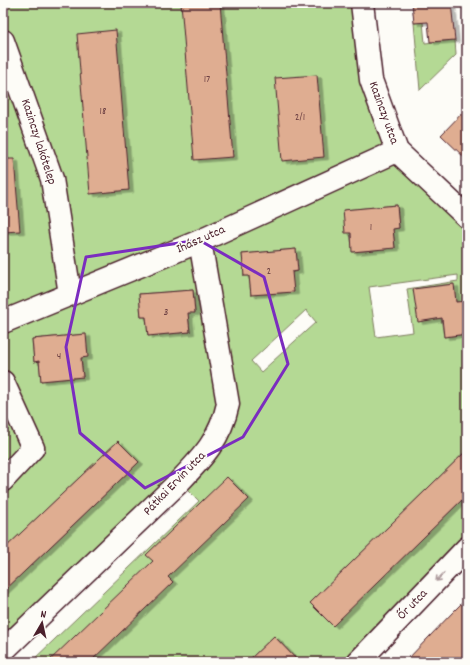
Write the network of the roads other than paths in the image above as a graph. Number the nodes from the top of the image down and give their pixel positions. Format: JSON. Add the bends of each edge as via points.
{"nodes":[{"id":1,"x":362,"y":3,"type":"edge"},
{"id":2,"x":3,"y":41,"type":"edge"},
{"id":3,"x":397,"y":151,"type":"junction"},
{"id":4,"x":467,"y":217,"type":"edge"},
{"id":5,"x":200,"y":241,"type":"junction"},
{"id":6,"x":70,"y":294,"type":"junction"},
{"id":7,"x":3,"y":322,"type":"edge"},
{"id":8,"x":3,"y":382,"type":"edge"},
{"id":9,"x":3,"y":480,"type":"edge"},
{"id":10,"x":467,"y":548,"type":"edge"},
{"id":11,"x":3,"y":651,"type":"edge"},
{"id":12,"x":358,"y":662,"type":"edge"}],
"edges":[{"from":1,"to":3,"type":"street","name":"Kazinczy utca","via":[[371,80]]},
{"from":2,"to":6,"type":"street","name":"Kazinczy lakótelep","via":[[52,179]]},
{"from":3,"to":4,"type":"street","name":"Kazinczy utca"},
{"from":3,"to":5,"type":"street","name":"Ihász utca"},
{"from":5,"to":6,"type":"street","name":"Ihász utca"},
{"from":5,"to":11,"type":"street","name":"Pátkai Ervin utca","via":[[228,404],[217,436],[204,457]]},
{"from":6,"to":7,"type":"street","name":"Ihász utca"},
{"from":8,"to":9,"type":"street","via":[[33,448]]},
{"from":10,"to":12,"type":"street","name":"Őr utca","one_way":true}]}
